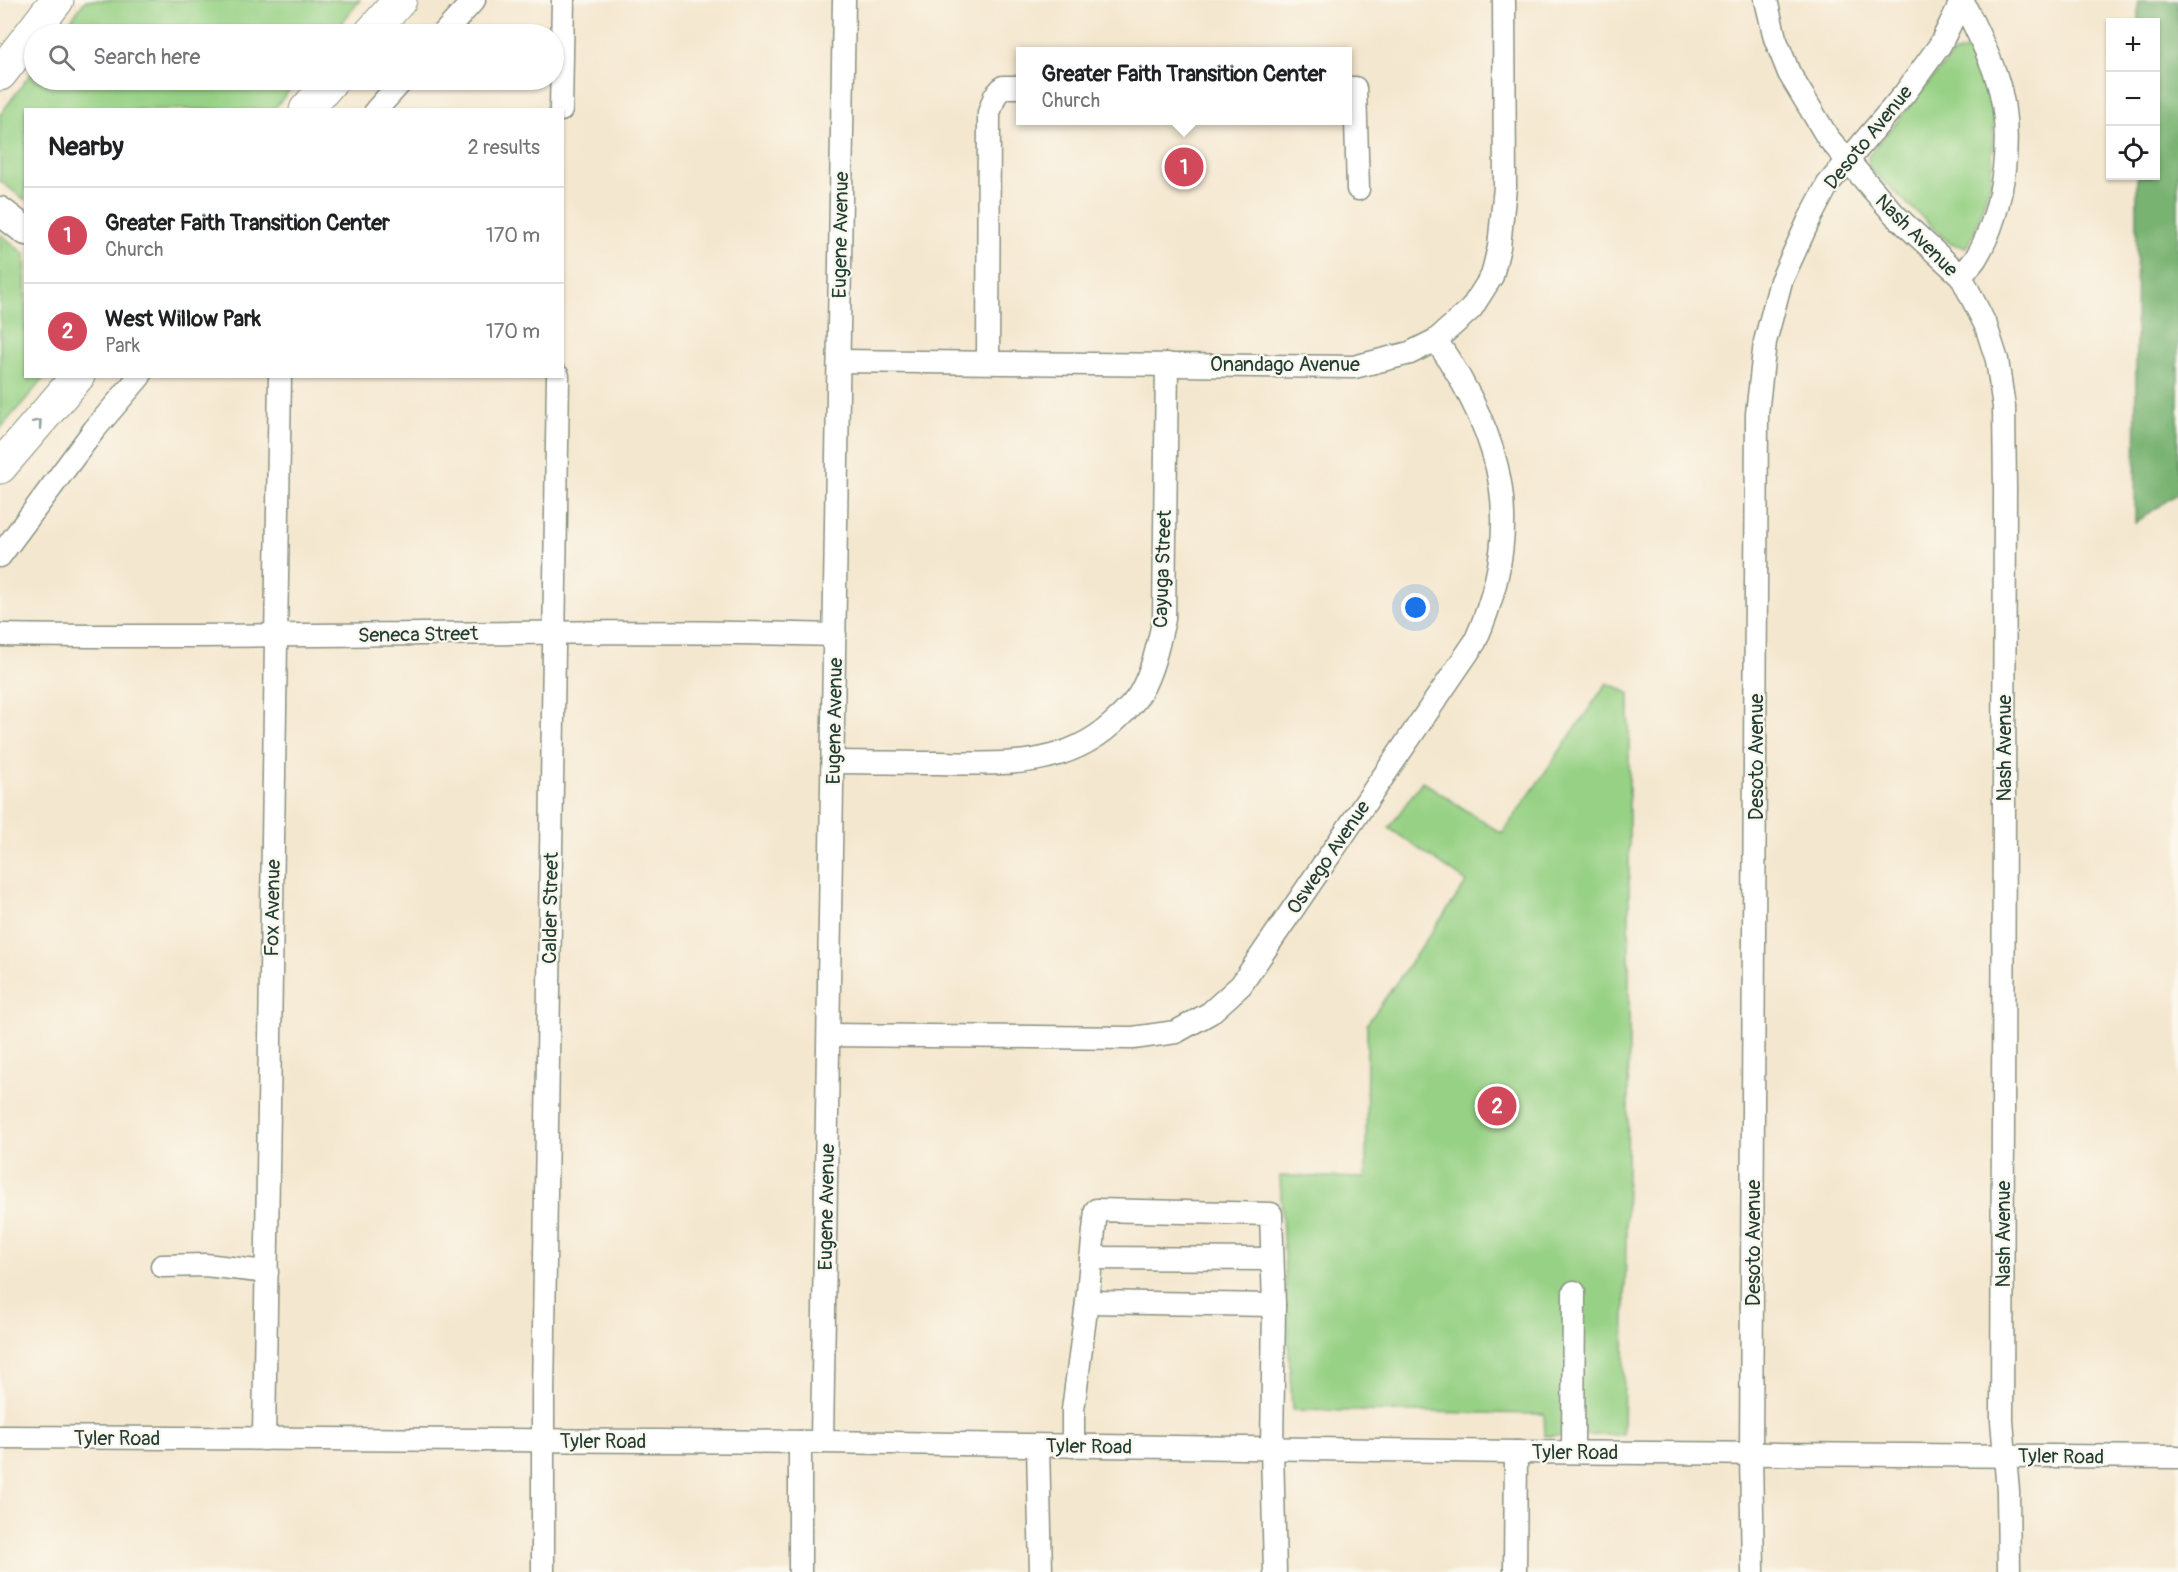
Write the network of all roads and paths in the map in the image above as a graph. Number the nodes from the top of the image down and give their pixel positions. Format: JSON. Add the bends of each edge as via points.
{"nodes":[{"id":1,"x":57,"y":0,"type":"edge"},
{"id":2,"x":400,"y":0,"type":"edge"},
{"id":3,"x":474,"y":0,"type":"edge"},
{"id":4,"x":563,"y":0,"type":"edge"},
{"id":5,"x":844,"y":0,"type":"edge"},
{"id":6,"x":1504,"y":0,"type":"edge"},
{"id":7,"x":1766,"y":0,"type":"edge"},
{"id":8,"x":1962,"y":0,"type":"edge"},
{"id":9,"x":39,"y":24,"type":"edge"},
{"id":10,"x":379,"y":24,"type":"edge"},
{"id":11,"x":452,"y":24,"type":"edge"},
{"id":12,"x":563,"y":24,"type":"edge"},
{"id":13,"x":24,"y":43,"type":"edge"},
{"id":14,"x":0,"y":74,"type":"edge"},
{"id":15,"x":1016,"y":87,"type":"edge"},
{"id":16,"x":1352,"y":88,"type":"edge"},
{"id":17,"x":323,"y":90,"type":"edge"},
{"id":18,"x":394,"y":90,"type":"edge"},
{"id":19,"x":561,"y":90,"type":"edge"},
{"id":20,"x":308,"y":108,"type":"edge"},
{"id":21,"x":378,"y":108,"type":"edge"},
{"id":22,"x":561,"y":108,"type":"edge"},
{"id":23,"x":1846,"y":161,"type":"junction"},
{"id":24,"x":1358,"y":189,"type":"dead end"},
{"id":25,"x":0,"y":211,"type":"edge"},
{"id":26,"x":24,"y":229,"type":"edge"},
{"id":27,"x":1961,"y":276,"type":"junction"},
{"id":28,"x":1436,"y":340,"type":"junction"},
{"id":29,"x":839,"y":361,"type":"junction"},
{"id":30,"x":988,"y":362,"type":"junction"},
{"id":31,"x":1167,"y":364,"type":"junction"},
{"id":32,"x":76,"y":378,"type":"edge"},
{"id":33,"x":138,"y":378,"type":"edge"},
{"id":34,"x":280,"y":378,"type":"edge"},
{"id":35,"x":558,"y":378,"type":"edge"},
{"id":36,"x":0,"y":467,"type":"edge"},
{"id":37,"x":0,"y":556,"type":"edge"},
{"id":38,"x":555,"y":632,"type":"junction"},
{"id":39,"x":0,"y":635,"type":"edge"},
{"id":40,"x":276,"y":635,"type":"junction"},
{"id":41,"x":835,"y":635,"type":"junction"},
{"id":42,"x":834,"y":762,"type":"junction"},
{"id":43,"x":829,"y":1035,"type":"junction"},
{"id":44,"x":1091,"y":1258,"type":"junction"},
{"id":45,"x":1272,"y":1259,"type":"junction"},
{"id":46,"x":162,"y":1266,"type":"dead end"},
{"id":47,"x":267,"y":1272,"type":"junction"},
{"id":48,"x":1574,"y":1292,"type":"dead end"},
{"id":49,"x":1087,"y":1302,"type":"junction"},
{"id":50,"x":1274,"y":1305,"type":"junction"},
{"id":51,"x":0,"y":1437,"type":"edge"},
{"id":52,"x":264,"y":1439,"type":"junction"},
{"id":53,"x":542,"y":1440,"type":"junction"},
{"id":54,"x":811,"y":1442,"type":"junction"},
{"id":55,"x":1038,"y":1446,"type":"junction"},
{"id":56,"x":1073,"y":1446,"type":"junction"},
{"id":57,"x":1272,"y":1448,"type":"junction"},
{"id":58,"x":1574,"y":1451,"type":"junction"},
{"id":59,"x":1516,"y":1452,"type":"junction"},
{"id":60,"x":1751,"y":1452,"type":"junction"},
{"id":61,"x":2005,"y":1455,"type":"junction"},
{"id":62,"x":2178,"y":1457,"type":"edge"},
{"id":63,"x":543,"y":1572,"type":"edge"},
{"id":64,"x":800,"y":1572,"type":"edge"},
{"id":65,"x":1041,"y":1572,"type":"edge"},
{"id":66,"x":1275,"y":1572,"type":"edge"},
{"id":67,"x":1515,"y":1572,"type":"edge"},
{"id":68,"x":1753,"y":1572,"type":"edge"},
{"id":69,"x":2009,"y":1572,"type":"edge"}],
"edges":[{"from":1,"to":9,"type":"highway"},
{"from":2,"to":10,"type":"highway"},
{"from":3,"to":11,"type":"street"},
{"from":4,"to":12,"type":"street"},
{"from":5,"to":29,"type":"street","name":"Eugene Avenue"},
{"from":6,"to":28,"type":"street","name":"Onandago Avenue","via":[[1504,187],[1499,247],[1492,276],[1471,309]]},
{"from":7,"to":23,"type":"street","name":"Nash Avenue","via":[[1789,73]]},
{"from":8,"to":23,"type":"street","name":"Desoto Avenue","via":[[1940,45],[1905,93]]},
{"from":8,"to":27,"type":"street","via":[[1997,77],[2005,115],[2005,164],[1994,216],[1975,259]]},
{"from":13,"to":14,"type":"highway"},
{"from":15,"to":30,"type":"street","via":[[1004,87],[995,96],[989,113]]},
{"from":16,"to":24,"type":"street"},
{"from":17,"to":20,"type":"highway"},
{"from":18,"to":21,"type":"street"},
{"from":19,"to":22,"type":"street"},
{"from":23,"to":27,"type":"street","name":"Nash Avenue","via":[[1895,215]]},
{"from":23,"to":60,"type":"street","name":"Desoto Avenue","via":[[1828,184],[1781,281],[1765,342],[1757,414]]},
{"from":25,"to":26,"type":"main road"},
{"from":27,"to":61,"type":"street","name":"Nash Avenue","via":[[1986,326],[1997,360],[2004,407]]},
{"from":28,"to":31,"type":"street","name":"Onandago Avenue","via":[[1410,352],[1354,367]]},
{"from":28,"to":43,"type":"street","name":"Oswego Avenue","via":[[1471,396],[1498,468],[1503,536],[1490,609],[1475,642],[1241,985],[1210,1013],[1176,1032],[1133,1038]]},
{"from":29,"to":30,"type":"street","name":"Onandago Avenue"},
{"from":29,"to":41,"type":"street","name":"Eugene Avenue"},
{"from":30,"to":31,"type":"street","name":"Onandago Avenue"},
{"from":31,"to":42,"type":"street","name":"Cayuga Street","via":[[1164,620],[1155,658],[1139,694],[1126,711],[1091,741],[1037,761]]},
{"from":36,"to":32,"type":"highway","one_way":true},
{"from":33,"to":37,"type":"street","via":[[93,430]]},
{"from":34,"to":40,"type":"street","name":"Fox Avenue"},
{"from":35,"to":38,"type":"street","name":"Calder Street"},
{"from":38,"to":40,"type":"street","name":"Seneca Street"},
{"from":38,"to":41,"type":"street","name":"Seneca Street"},
{"from":38,"to":53,"type":"street","name":"Calder Street"},
{"from":39,"to":40,"type":"street","name":"Seneca Street"},
{"from":40,"to":47,"type":"street","name":"Fox Avenue"},
{"from":41,"to":42,"type":"street","name":"Eugene Avenue"},
{"from":42,"to":43,"type":"street","name":"Eugene Avenue"},
{"from":43,"to":54,"type":"street","name":"Eugene Avenue"},
{"from":44,"to":45,"type":"street"},
{"from":44,"to":45,"type":"street","via":[[1096,1210],[1270,1214]]},
{"from":44,"to":49,"type":"street"},
{"from":45,"to":50,"type":"street"},
{"from":46,"to":47,"type":"street","via":[[205,1265]]},
{"from":47,"to":52,"type":"street","name":"Fox Avenue"},
{"from":48,"to":58,"type":"street"},
{"from":49,"to":50,"type":"street"},
{"from":49,"to":56,"type":"street","via":[[1073,1410]]},
{"from":50,"to":57,"type":"street"},
{"from":51,"to":52,"type":"street","name":"Tyler Road"},
{"from":52,"to":53,"type":"street","name":"Tyler Road"},
{"from":53,"to":54,"type":"street","name":"Tyler Road"},
{"from":53,"to":63,"type":"street","name":"Calder Street"},
{"from":54,"to":55,"type":"street","name":"Tyler Road"},
{"from":54,"to":64,"type":"street","name":"Eugene Avenue"},
{"from":55,"to":56,"type":"street","name":"Tyler Road"},
{"from":55,"to":65,"type":"street"},
{"from":56,"to":57,"type":"street","name":"Tyler Road"},
{"from":57,"to":59,"type":"street","name":"Tyler Road"},
{"from":57,"to":66,"type":"street"},
{"from":58,"to":59,"type":"street","name":"Tyler Road"},
{"from":58,"to":60,"type":"street","name":"Tyler Road"},
{"from":59,"to":67,"type":"street"},
{"from":60,"to":61,"type":"street","name":"Tyler Road"},
{"from":60,"to":68,"type":"street","name":"Desoto Avenue"},
{"from":61,"to":62,"type":"street","name":"Tyler Road"},
{"from":61,"to":69,"type":"street","name":"Nash Avenue"}]}
